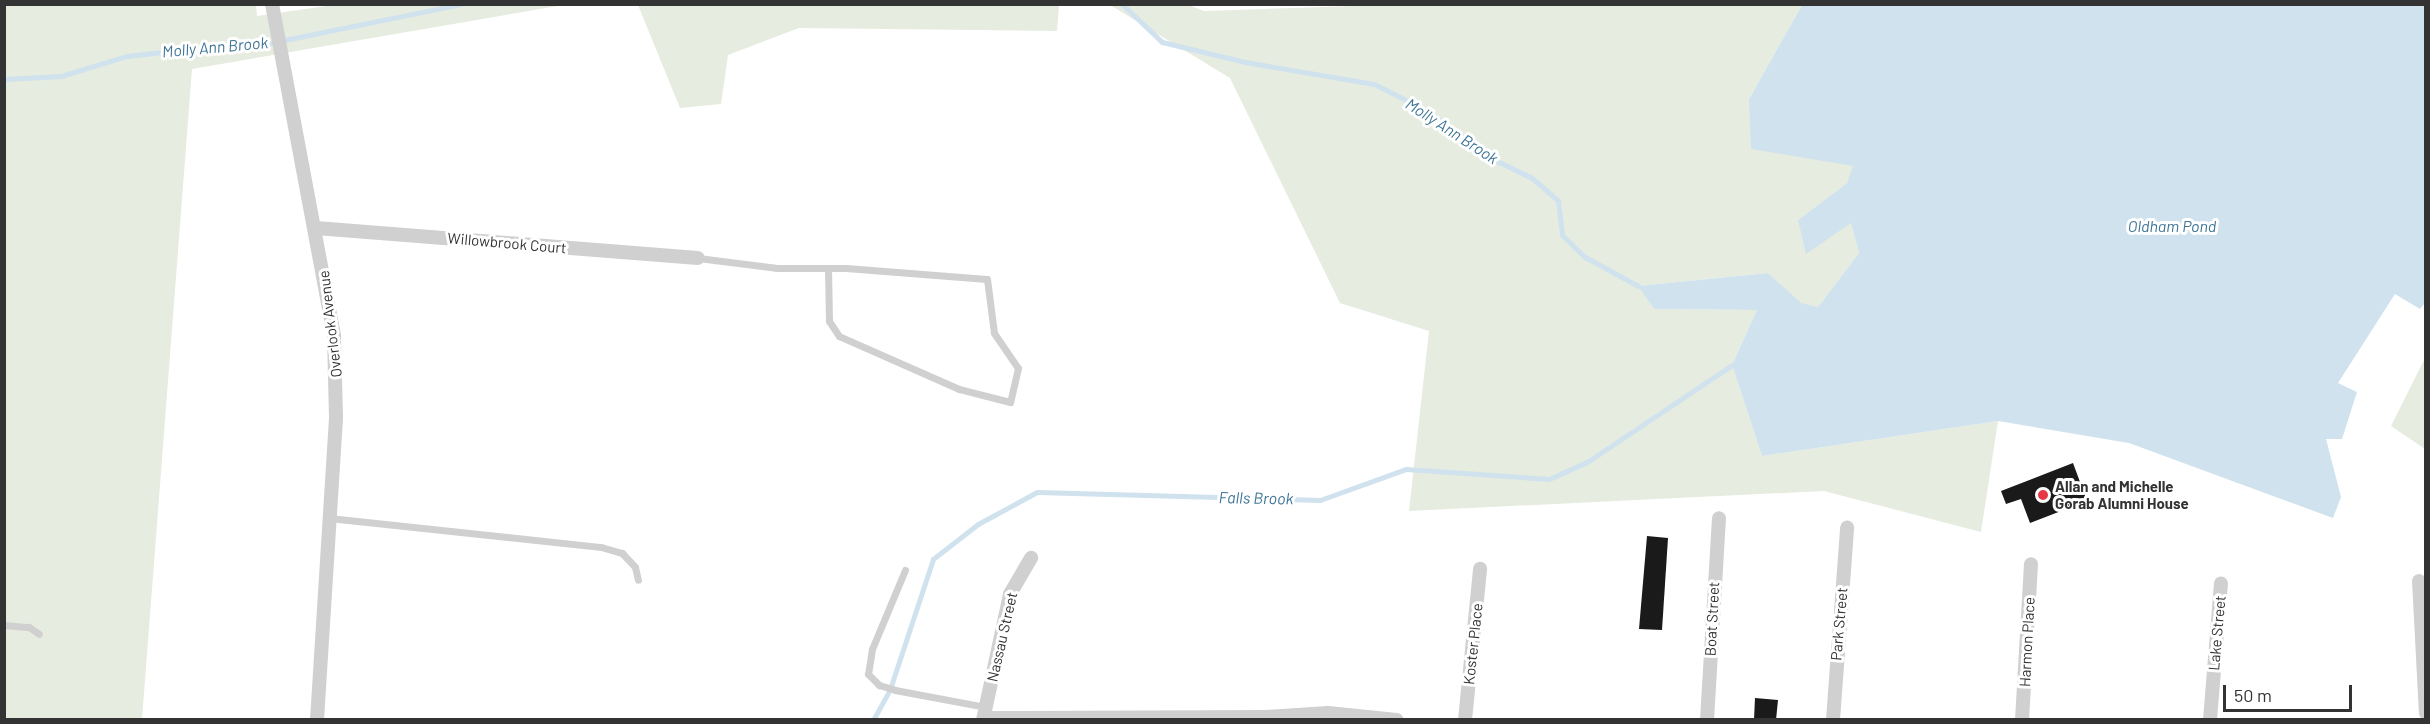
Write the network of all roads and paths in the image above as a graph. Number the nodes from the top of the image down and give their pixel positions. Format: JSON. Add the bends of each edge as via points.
{"nodes":[{"id":1,"x":272,"y":4,"type":"edge"},
{"id":2,"x":316,"y":228,"type":"junction"},
{"id":3,"x":698,"y":258,"type":"joint"},
{"id":4,"x":828,"y":268,"type":"junction"},
{"id":5,"x":328,"y":518,"type":"junction"},
{"id":6,"x":1719,"y":518,"type":"dead end"},
{"id":7,"x":1848,"y":528,"type":"dead end"},
{"id":8,"x":1031,"y":558,"type":"dead end"},
{"id":9,"x":2031,"y":564,"type":"dead end"},
{"id":10,"x":1480,"y":568,"type":"dead end"},
{"id":11,"x":905,"y":570,"type":"dead end"},
{"id":12,"x":639,"y":580,"type":"dead end"},
{"id":13,"x":2419,"y":581,"type":"dead end"},
{"id":14,"x":2221,"y":583,"type":"dead end"},
{"id":15,"x":4,"y":625,"type":"edge"},
{"id":16,"x":39,"y":634,"type":"dead end"},
{"id":17,"x":2426,"y":713,"type":"edge"},
{"id":18,"x":984,"y":715,"type":"edge"},
{"id":19,"x":317,"y":720,"type":"edge"},
{"id":20,"x":1397,"y":720,"type":"edge"},
{"id":21,"x":1465,"y":720,"type":"edge"},
{"id":22,"x":1707,"y":720,"type":"edge"},
{"id":23,"x":1833,"y":720,"type":"edge"},
{"id":24,"x":2022,"y":720,"type":"edge"},
{"id":25,"x":2211,"y":720,"type":"edge"}],
"edges":[{"from":1,"to":2,"type":"street","name":"Overlook Avenue"},
{"from":2,"to":3,"type":"street","name":"Willowbrook Court"},
{"from":2,"to":5,"type":"street","name":"Overlook Avenue","via":[[330,303],[337,377]]},
{"from":3,"to":4,"type":"lane","via":[[777,268]]},
{"from":4,"to":4,"type":"lane","via":[[987,279],[994,333],[1018,368],[1010,402],[959,389],[839,336],[830,321]]},
{"from":5,"to":12,"type":"lane","via":[[601,547],[622,553],[635,567]]},
{"from":5,"to":19,"type":"street","name":"Overlook Avenue"},
{"from":6,"to":22,"type":"street","name":"Boat Street"},
{"from":7,"to":23,"type":"street","name":"Park Street"},
{"from":8,"to":18,"type":"street","name":"Nassau Street","via":[[1010,594]]},
{"from":9,"to":24,"type":"street","name":"Harmon Place"},
{"from":10,"to":21,"type":"street","name":"Koster Place"},
{"from":11,"to":18,"type":"lane","via":[[872,649],[868,674],[879,685]]},
{"from":13,"to":17,"type":"street"},
{"from":14,"to":25,"type":"street","name":"Lake Street"},
{"from":15,"to":16,"type":"lane","via":[[29,627]]},
{"from":18,"to":20,"type":"street","via":[[1266,717],[1328,713]]}]}
